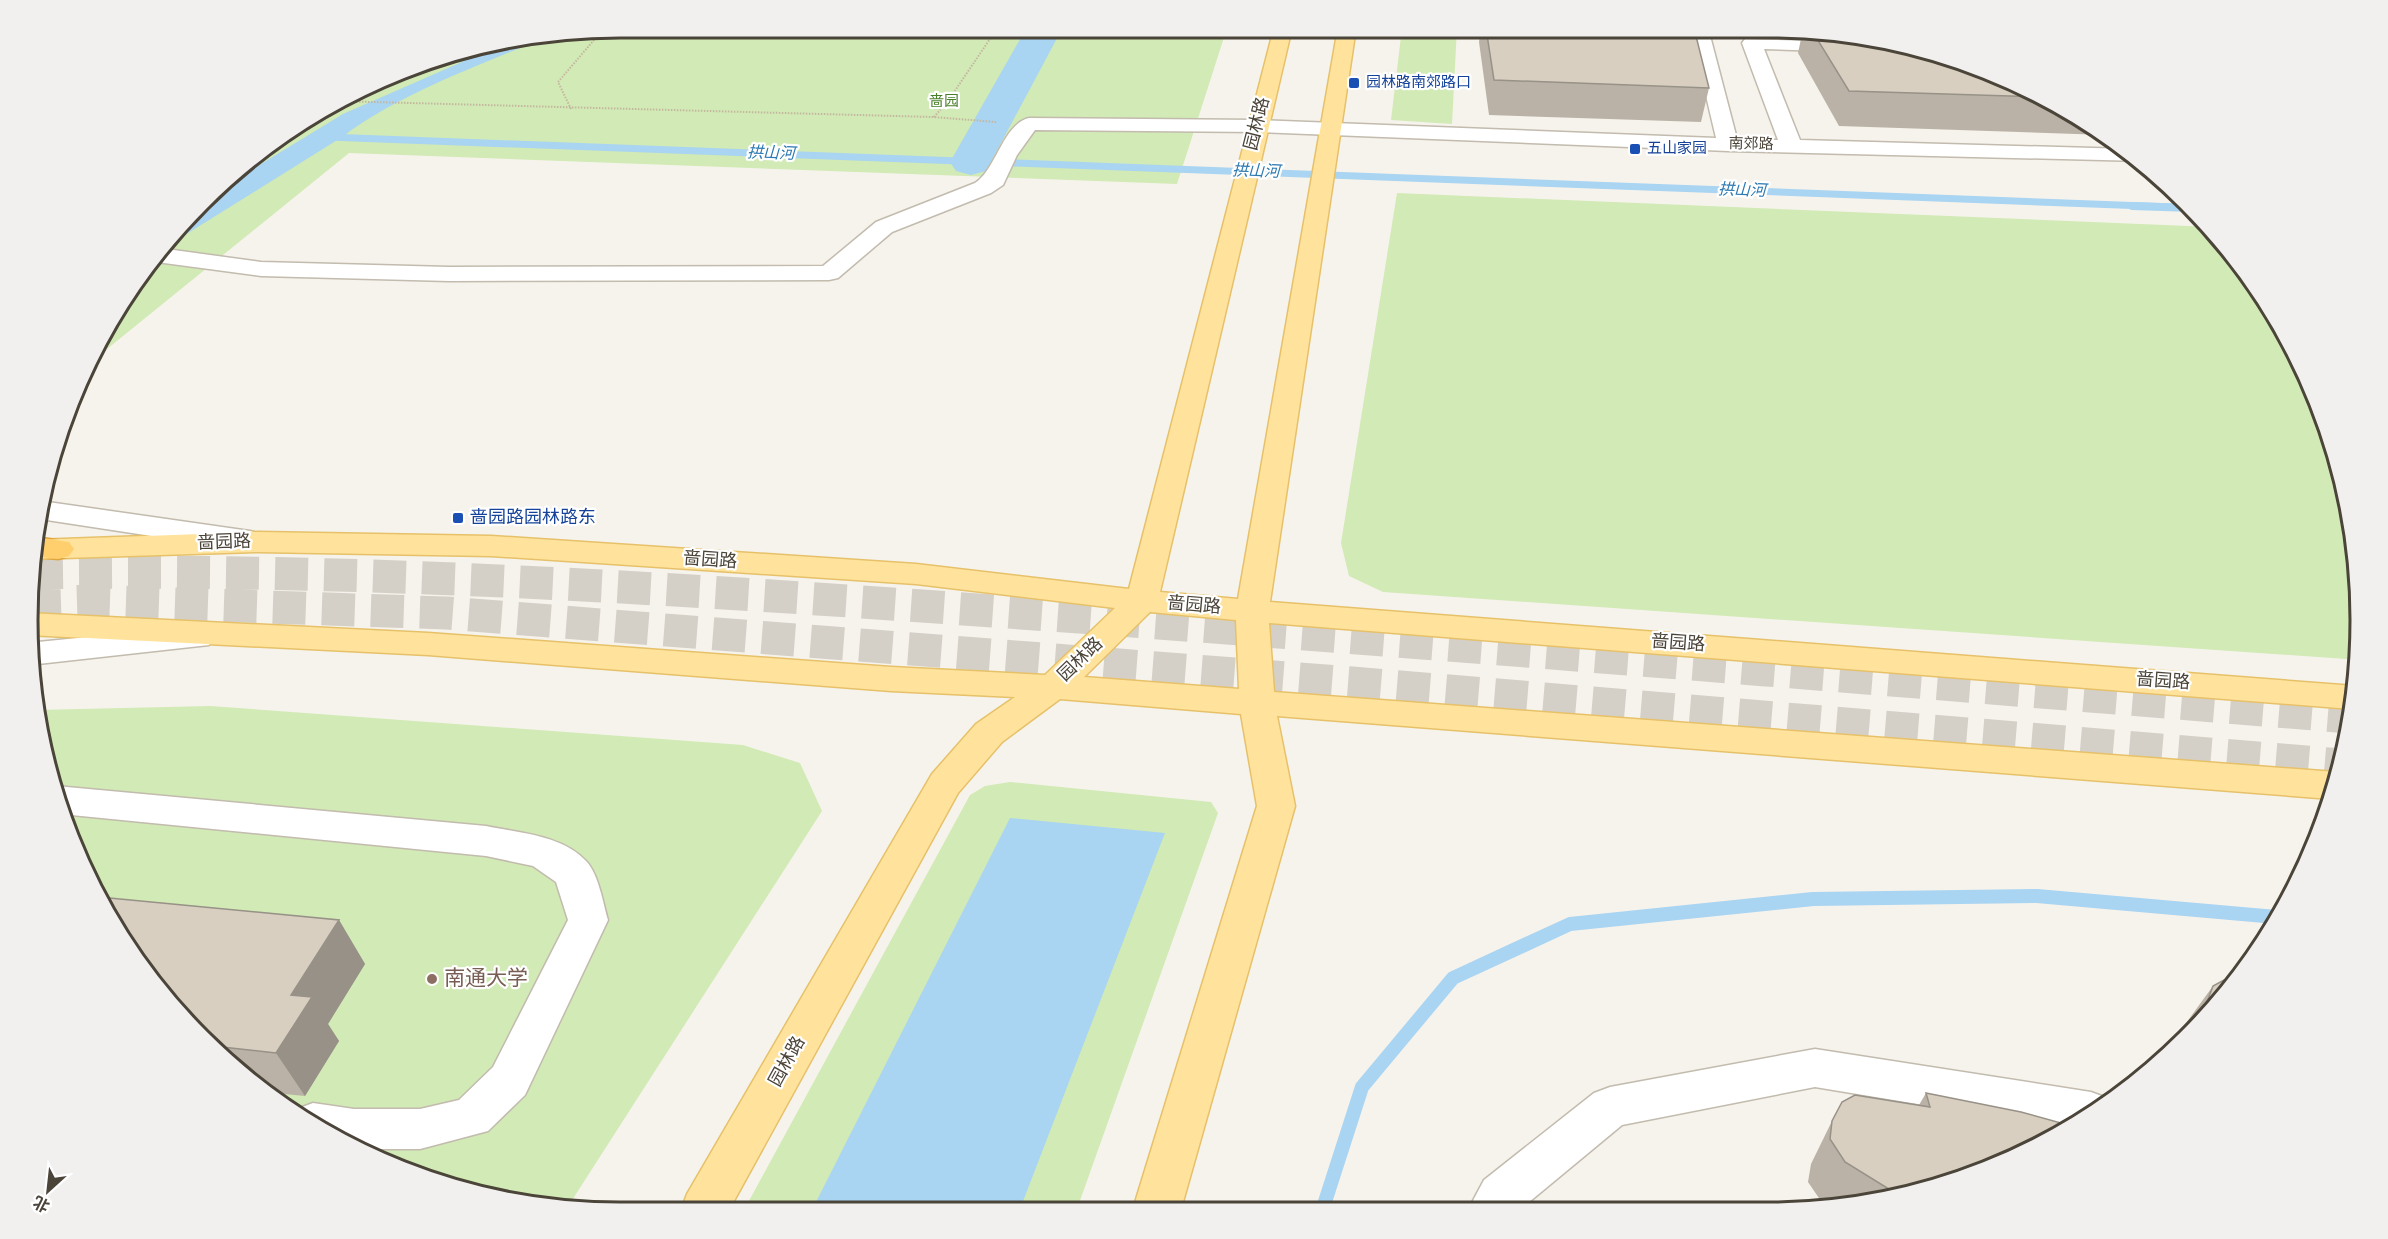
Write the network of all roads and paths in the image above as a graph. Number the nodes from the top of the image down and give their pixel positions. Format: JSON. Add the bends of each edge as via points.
{"nodes":[{"id":1,"x":991,"y":38,"type":"edge"},
{"id":2,"x":1280,"y":38,"type":"edge"},
{"id":3,"x":1345,"y":38,"type":"edge"},
{"id":4,"x":1701,"y":38,"type":"edge"},
{"id":5,"x":597,"y":39,"type":"edge"},
{"id":6,"x":1868,"y":49,"type":"edge"},
{"id":7,"x":353,"y":102,"type":"edge"},
{"id":8,"x":571,"y":109,"type":"junction"},
{"id":9,"x":933,"y":117,"type":"junction"},
{"id":10,"x":1029,"y":124,"type":"junction"},
{"id":11,"x":1257,"y":126,"type":"junction"},
{"id":12,"x":1331,"y":129,"type":"junction"},
{"id":13,"x":1728,"y":145,"type":"junction"},
{"id":14,"x":1791,"y":146,"type":"junction"},
{"id":15,"x":2120,"y":156,"type":"edge"},
{"id":16,"x":165,"y":257,"type":"edge"},
{"id":17,"x":48,"y":511,"type":"edge"},
{"id":18,"x":258,"y":542,"type":"junction"},
{"id":19,"x":42,"y":549,"type":"edge"},
{"id":20,"x":1142,"y":601,"type":"junction"},
{"id":21,"x":1252,"y":611,"type":"junction"},
{"id":22,"x":38,"y":625,"type":"edge"},
{"id":23,"x":224,"y":634,"type":"junction"},
{"id":24,"x":39,"y":653,"type":"edge"},
{"id":25,"x":1053,"y":687,"type":"junction"},
{"id":26,"x":2346,"y":696,"type":"edge"},
{"id":27,"x":1257,"y":705,"type":"junction"},
{"id":28,"x":2326,"y":785,"type":"edge"},
{"id":29,"x":68,"y":809,"type":"edge"},
{"id":30,"x":2081,"y":1110,"type":"edge"},
{"id":31,"x":333,"y":1126,"type":"edge"},
{"id":32,"x":709,"y":1202,"type":"edge"},
{"id":33,"x":1159,"y":1202,"type":"edge"},
{"id":34,"x":1497,"y":1202,"type":"edge"}],
"edges":[{"from":1,"to":9,"type":"path"},
{"from":2,"to":11,"type":"main road","name":"园林路"},
{"from":3,"to":12,"type":"main road"},
{"from":4,"to":13,"type":"street"},
{"from":5,"to":8,"type":"path","via":[[558,82]]},
{"from":6,"to":14,"type":"street","via":[[1752,43]]},
{"from":7,"to":8,"type":"path"},
{"from":8,"to":9,"type":"path"},
{"from":9,"to":10,"type":"path"},
{"from":10,"to":11,"type":"street","name":"南郊路"},
{"from":10,"to":16,"type":"street","via":[[1006,154],[995,180],[984,188],[884,227],[829,273],[449,274],[261,268]]},
{"from":11,"to":12,"type":"street","name":"南郊路"},
{"from":11,"to":20,"type":"main road","name":"园林路"},
{"from":12,"to":13,"type":"street","name":"南郊路"},
{"from":12,"to":21,"type":"main road"},
{"from":13,"to":14,"type":"street","name":"南郊路"},
{"from":14,"to":15,"type":"street","name":"南郊路"},
{"from":17,"to":18,"type":"street"},
{"from":18,"to":19,"type":"main road","name":"啬园路"},
{"from":18,"to":20,"type":"main road","name":"啬园路","via":[[490,546],[916,574]]},
{"from":20,"to":21,"type":"main road","name":"啬园路"},
{"from":20,"to":25,"type":"main road","name":"园林路"},
{"from":21,"to":26,"type":"main road","name":"啬园路"},
{"from":21,"to":27,"type":"main road"},
{"from":22,"to":23,"type":"main road"},
{"from":23,"to":24,"type":"street"},
{"from":23,"to":25,"type":"main road","via":[[428,644],[891,679]]},
{"from":25,"to":27,"type":"main road"},
{"from":25,"to":32,"type":"main road","name":"园林路","via":[[989,733],[945,784]]},
{"from":27,"to":28,"type":"main road"},
{"from":27,"to":33,"type":"main road","via":[[1276,806]]},
{"from":29,"to":31,"type":"street","via":[[486,841],[544,853],[573,873],[588,920],[509,1081],[472,1117],[420,1129]]},
{"from":30,"to":34,"type":"street","via":[[1815,1068],[1610,1107]]}]}
